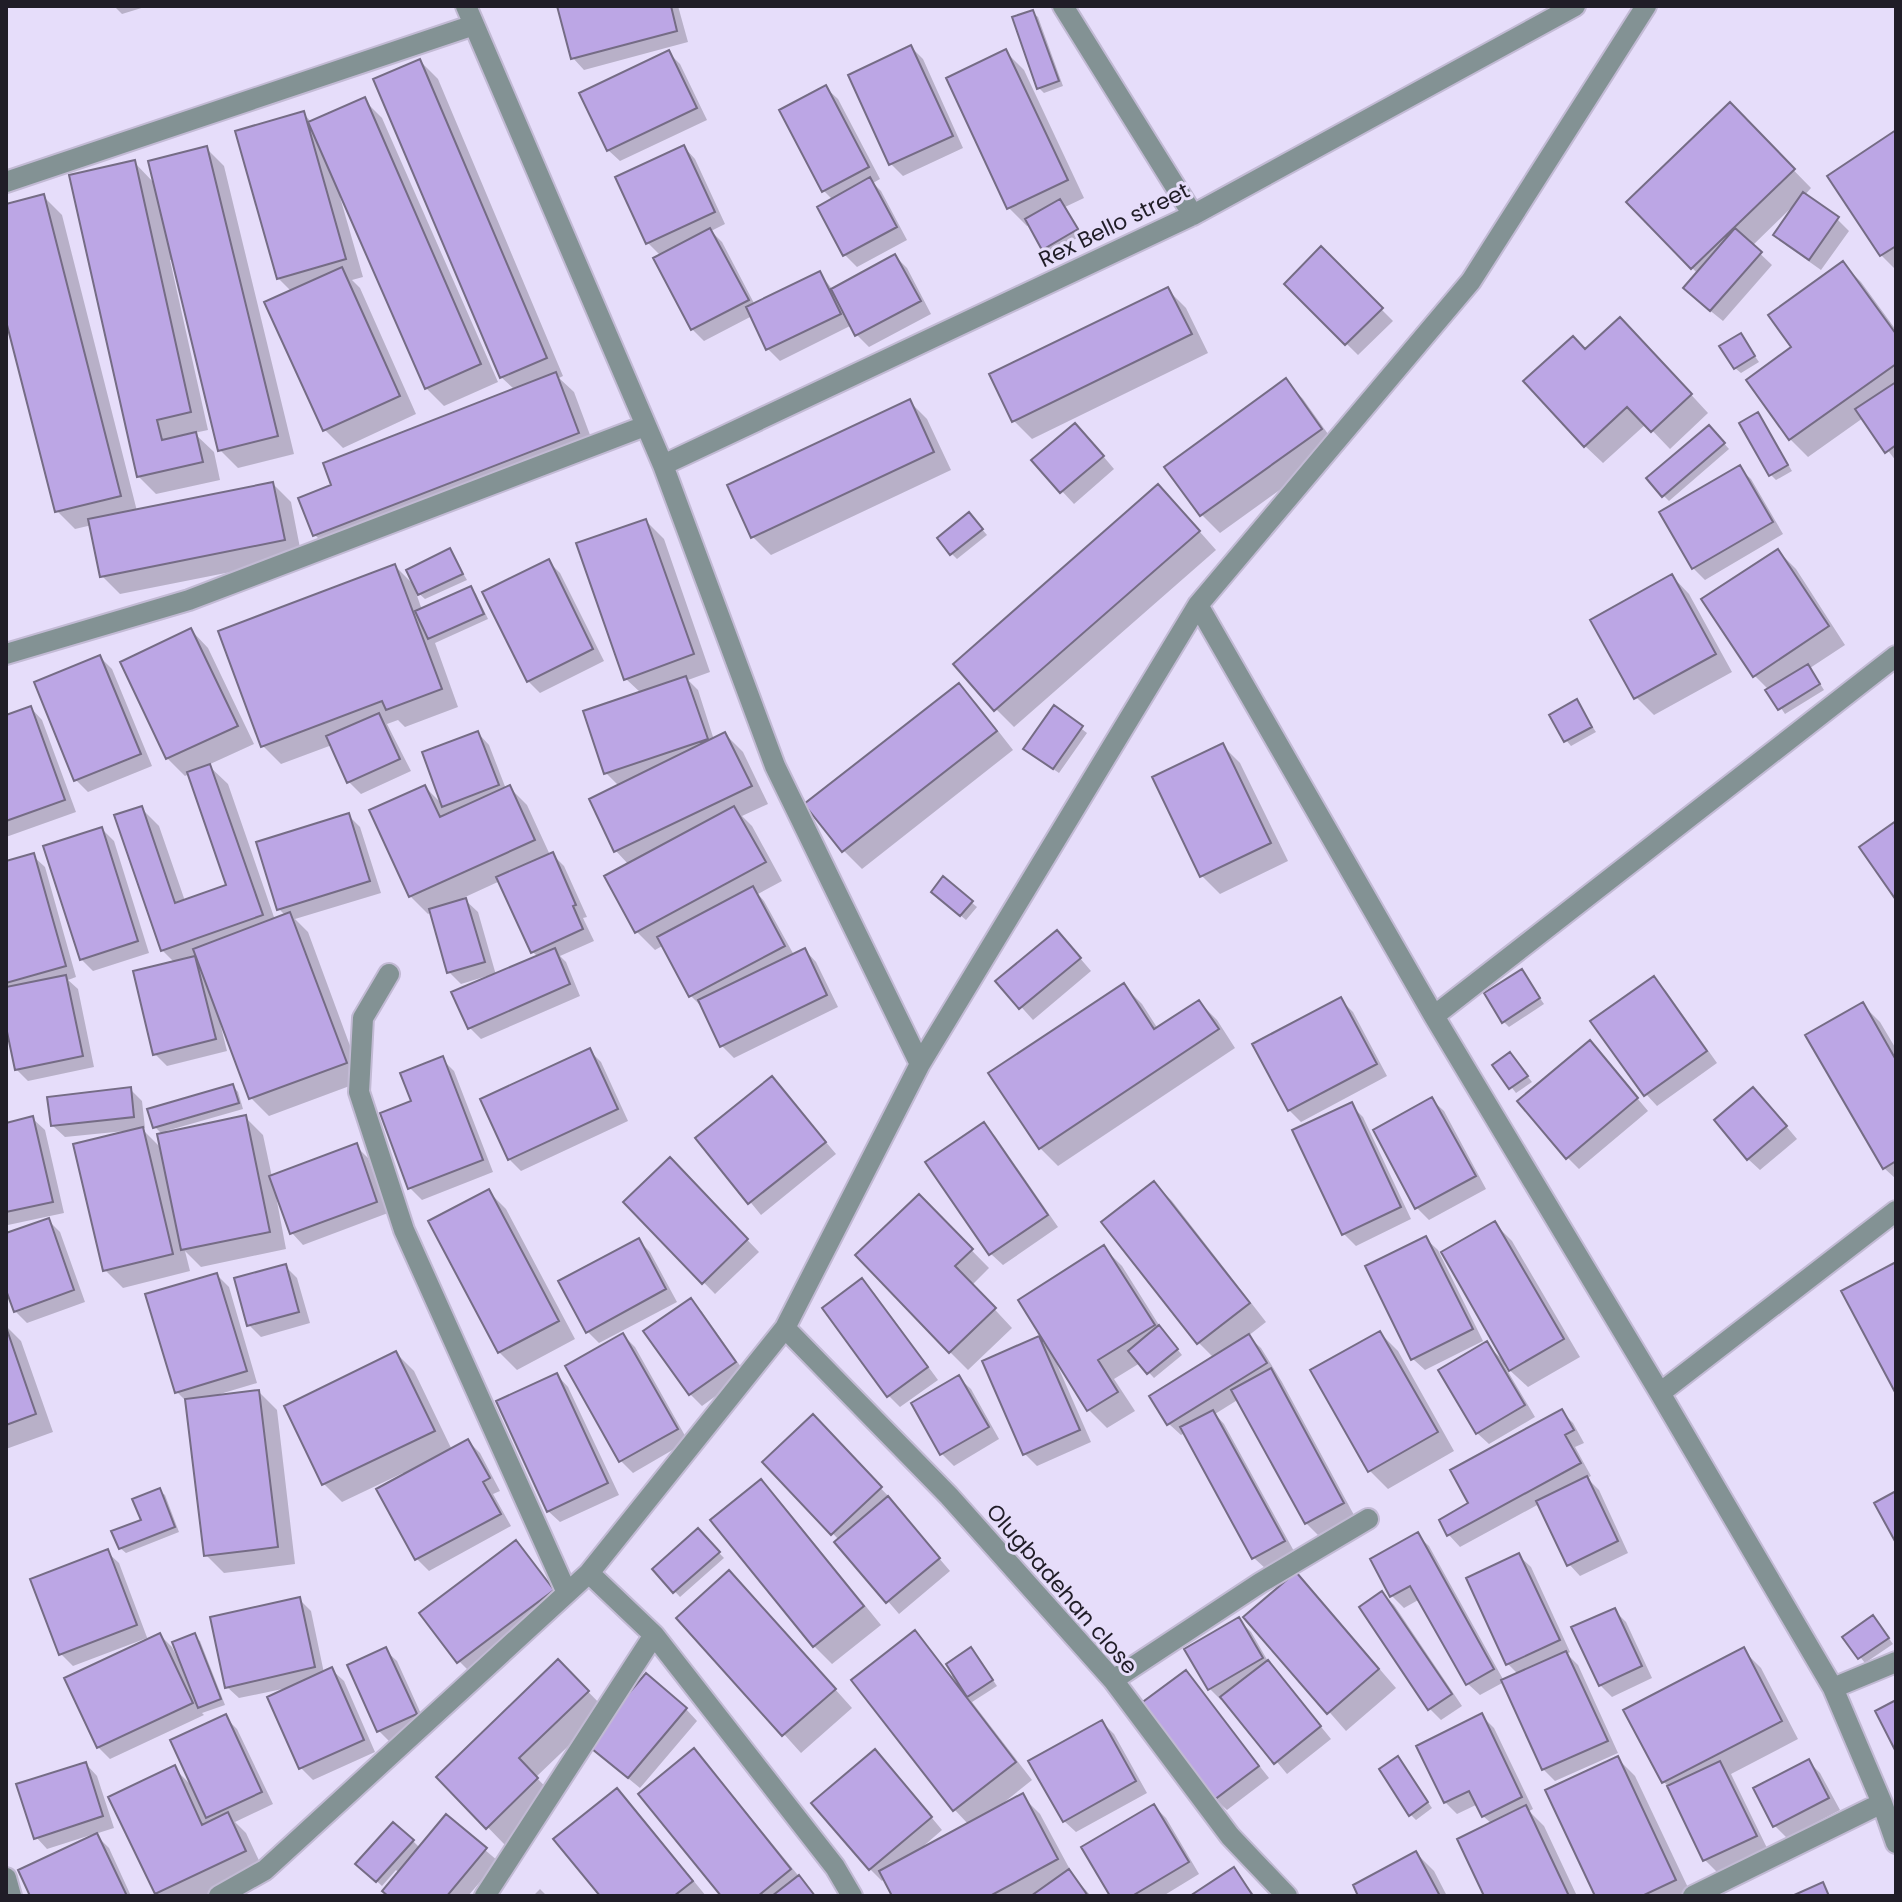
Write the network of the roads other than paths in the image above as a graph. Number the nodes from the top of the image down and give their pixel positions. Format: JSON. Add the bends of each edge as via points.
{"nodes":[{"id":1,"x":1063,"y":6,"type":"edge"},
{"id":2,"x":1575,"y":6,"type":"edge"},
{"id":3,"x":1646,"y":6,"type":"edge"},
{"id":4,"x":470,"y":15,"type":"edge"},
{"id":5,"x":6,"y":182,"type":"edge"},
{"id":6,"x":1193,"y":215,"type":"junction"},
{"id":7,"x":645,"y":426,"type":"junction"},
{"id":8,"x":663,"y":465,"type":"junction"},
{"id":9,"x":1198,"y":605,"type":"junction"},
{"id":10,"x":6,"y":654,"type":"edge"},
{"id":11,"x":1896,"y":656,"type":"edge"},
{"id":12,"x":389,"y":974,"type":"dead end"},
{"id":13,"x":1434,"y":1016,"type":"junction"},
{"id":14,"x":920,"y":1064,"type":"junction"},
{"id":15,"x":1896,"y":1211,"type":"edge"},
{"id":16,"x":785,"y":1328,"type":"junction"},
{"id":17,"x":1660,"y":1393,"type":"junction"},
{"id":18,"x":1368,"y":1519,"type":"dead end"},
{"id":19,"x":589,"y":1573,"type":"junction"},
{"id":20,"x":567,"y":1593,"type":"junction"},
{"id":21,"x":654,"y":1635,"type":"junction"},
{"id":22,"x":1896,"y":1662,"type":"edge"},
{"id":23,"x":1113,"y":1680,"type":"junction"},
{"id":24,"x":1833,"y":1688,"type":"junction"},
{"id":25,"x":1882,"y":1803,"type":"junction"},
{"id":26,"x":1896,"y":1843,"type":"edge"},
{"id":27,"x":6,"y":1878,"type":"edge"},
{"id":28,"x":11,"y":1896,"type":"edge"},
{"id":29,"x":219,"y":1896,"type":"edge"},
{"id":30,"x":485,"y":1896,"type":"edge"},
{"id":31,"x":852,"y":1896,"type":"edge"},
{"id":32,"x":1287,"y":1896,"type":"edge"},
{"id":33,"x":1693,"y":1896,"type":"edge"}],
"edges":[{"from":1,"to":6,"type":"street"},
{"from":2,"to":6,"type":"street","name":"Rex Bello street"},
{"from":3,"to":9,"type":"street","via":[[1471,281]]},
{"from":4,"to":5,"type":"street"},
{"from":4,"to":7,"type":"street"},
{"from":6,"to":8,"type":"street","name":"Rex Bello street"},
{"from":7,"to":8,"type":"street"},
{"from":7,"to":10,"type":"street","via":[[189,600]]},
{"from":8,"to":14,"type":"street","via":[[775,766]]},
{"from":9,"to":13,"type":"street"},
{"from":9,"to":14,"type":"street"},
{"from":11,"to":13,"type":"street"},
{"from":12,"to":20,"type":"street","via":[[363,1018],[359,1092],[404,1230]]},
{"from":13,"to":17,"type":"street"},
{"from":14,"to":16,"type":"street"},
{"from":15,"to":17,"type":"street"},
{"from":16,"to":19,"type":"street"},
{"from":16,"to":23,"type":"street","name":"Olugbadehan close","via":[[949,1496]]},
{"from":17,"to":24,"type":"street"},
{"from":18,"to":23,"type":"street"},
{"from":19,"to":20,"type":"street"},
{"from":19,"to":21,"type":"street"},
{"from":20,"to":29,"type":"street","via":[[265,1870]]},
{"from":21,"to":30,"type":"street"},
{"from":21,"to":31,"type":"street"},
{"from":22,"to":24,"type":"street"},
{"from":23,"to":32,"type":"street","name":"Olugbadehan close","via":[[1230,1836]]},
{"from":24,"to":25,"type":"street"},
{"from":25,"to":26,"type":"street"},
{"from":25,"to":33,"type":"street"},
{"from":27,"to":28,"type":"street"}]}
